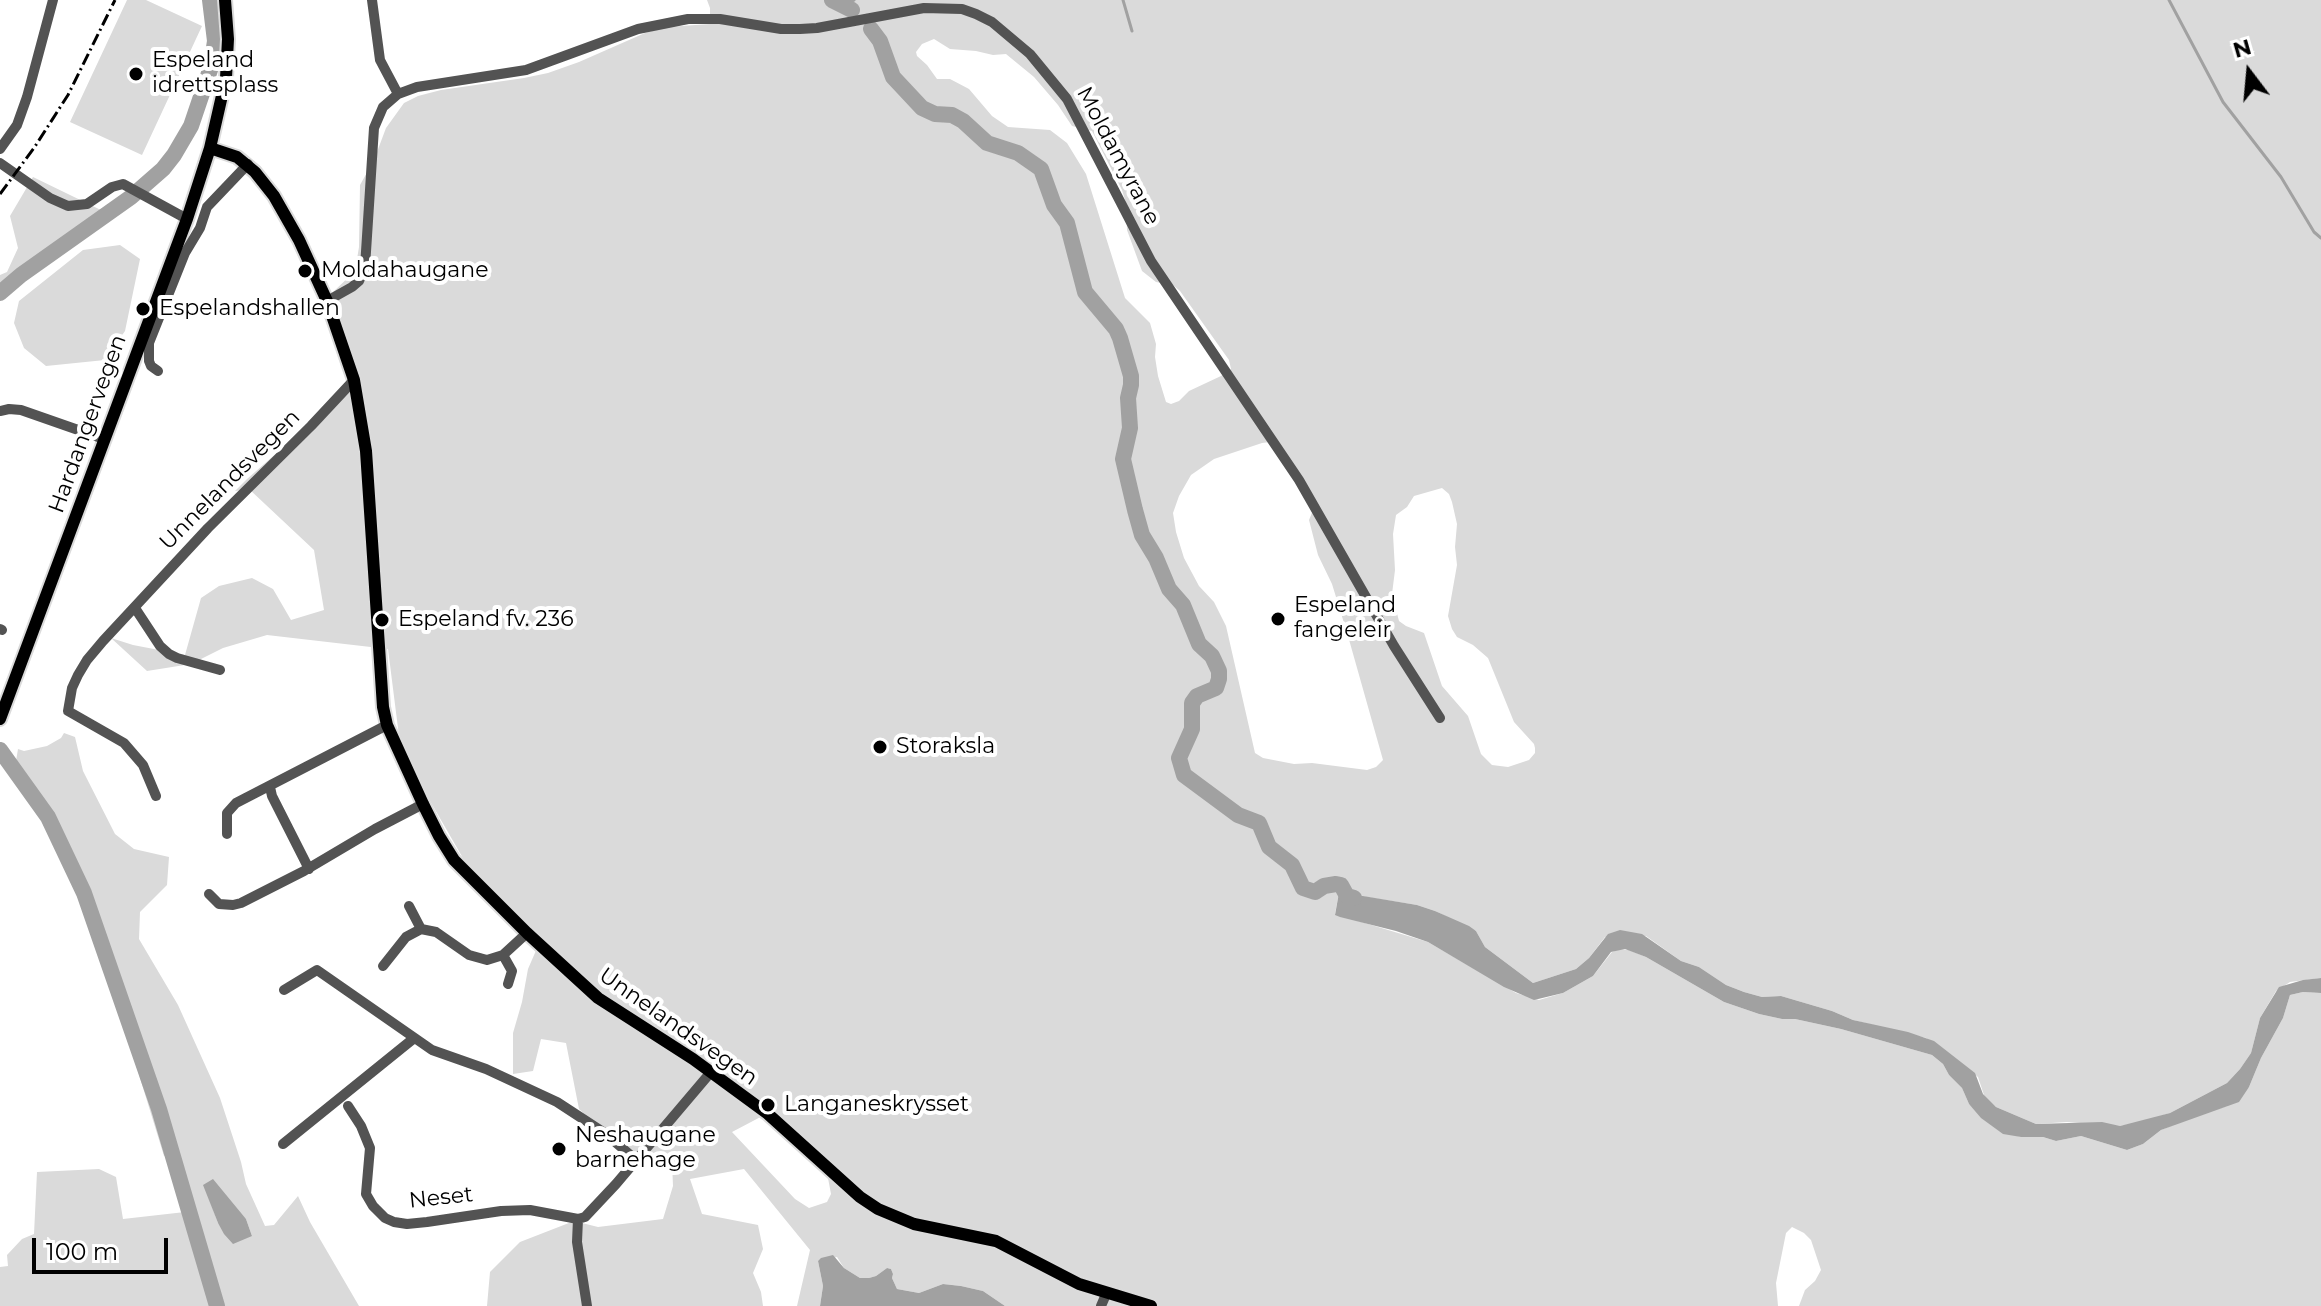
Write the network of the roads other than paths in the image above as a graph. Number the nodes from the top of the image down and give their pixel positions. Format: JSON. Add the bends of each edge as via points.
{"nodes":[{"id":1,"x":53,"y":0,"type":"edge"},
{"id":2,"x":225,"y":0,"type":"edge"},
{"id":3,"x":372,"y":0,"type":"edge"},
{"id":4,"x":963,"y":4,"type":"edge"},
{"id":5,"x":398,"y":94,"type":"junction"},
{"id":6,"x":210,"y":148,"type":"junction"},
{"id":7,"x":0,"y":149,"type":"edge"},
{"id":8,"x":0,"y":163,"type":"edge"},
{"id":9,"x":248,"y":164,"type":"junction"},
{"id":10,"x":187,"y":219,"type":"junction"},
{"id":11,"x":327,"y":301,"type":"junction"},
{"id":12,"x":158,"y":371,"type":"dead end"},
{"id":13,"x":354,"y":380,"type":"junction"},
{"id":14,"x":0,"y":411,"type":"edge"},
{"id":15,"x":104,"y":439,"type":"junction"},
{"id":16,"x":135,"y":608,"type":"junction"},
{"id":17,"x":220,"y":670,"type":"dead end"},
{"id":18,"x":1440,"y":718,"type":"dead end"},
{"id":19,"x":0,"y":719,"type":"edge"},
{"id":20,"x":387,"y":725,"type":"junction"},
{"id":21,"x":270,"y":787,"type":"junction"},
{"id":22,"x":156,"y":796,"type":"dead end"},
{"id":23,"x":423,"y":804,"type":"junction"},
{"id":24,"x":227,"y":834,"type":"dead end"},
{"id":25,"x":309,"y":869,"type":"junction"},
{"id":26,"x":209,"y":894,"type":"dead end"},
{"id":27,"x":409,"y":906,"type":"dead end"},
{"id":28,"x":421,"y":929,"type":"junction"},
{"id":29,"x":527,"y":933,"type":"junction"},
{"id":30,"x":503,"y":955,"type":"junction"},
{"id":31,"x":383,"y":966,"type":"dead end"},
{"id":32,"x":508,"y":984,"type":"dead end"},
{"id":33,"x":284,"y":990,"type":"dead end"},
{"id":34,"x":413,"y":1039,"type":"junction"},
{"id":35,"x":711,"y":1072,"type":"junction"},
{"id":36,"x":348,"y":1106,"type":"dead end"},
{"id":37,"x":283,"y":1144,"type":"dead end"},
{"id":38,"x":636,"y":1160,"type":"junction"},
{"id":39,"x":578,"y":1219,"type":"junction"},
{"id":40,"x":1107,"y":1292,"type":"junction"},
{"id":41,"x":587,"y":1306,"type":"edge"},
{"id":42,"x":1101,"y":1306,"type":"edge"},
{"id":43,"x":1151,"y":1306,"type":"edge"}],
"edges":[{"from":1,"to":7,"type":"street","via":[[22,111]]},
{"from":2,"to":6,"type":"main road","name":"Hardangervegen","via":[[226,78]]},
{"from":3,"to":5,"type":"street","via":[[380,60]]},
{"from":4,"to":5,"type":"street","name":"Moldamyrane","via":[[800,29],[688,19],[638,29],[526,70]]},
{"from":4,"to":18,"type":"street","name":"Moldamyrane","via":[[1018,43],[1067,99],[1151,261],[1299,480]]},
{"from":5,"to":11,"type":"street","via":[[383,107],[374,128],[365,267],[359,281]]},
{"from":6,"to":9,"type":"main road","name":"Unnelandsvegen"},
{"from":6,"to":10,"type":"main road","name":"Hardangervegen"},
{"from":8,"to":10,"type":"street","via":[[68,206],[87,204],[118,184],[128,185]]},
{"from":9,"to":11,"type":"main road","name":"Unnelandsvegen","via":[[274,196]]},
{"from":9,"to":12,"type":"street","via":[[207,207],[185,253],[149,343],[149,361]]},
{"from":10,"to":15,"type":"main road","name":"Hardangervegen"},
{"from":11,"to":13,"type":"main road","name":"Unnelandsvegen"},
{"from":13,"to":16,"type":"street","name":"Unnelandsvegen"},
{"from":13,"to":20,"type":"main road","name":"Unnelandsvegen","via":[[366,451],[380,689]]},
{"from":14,"to":15,"type":"street","via":[[21,410]]},
{"from":15,"to":19,"type":"main road","name":"Hardangervegen"},
{"from":16,"to":17,"type":"street","via":[[169,654]]},
{"from":16,"to":22,"type":"street","name":"Unnelandsvegen","via":[[84,665],[68,711],[124,743],[143,765]]},
{"from":20,"to":21,"type":"street"},
{"from":20,"to":23,"type":"main road","name":"Unnelandsvegen"},
{"from":21,"to":24,"type":"street","via":[[231,808]]},
{"from":21,"to":25,"type":"street"},
{"from":23,"to":25,"type":"street"},
{"from":23,"to":29,"type":"main road","name":"Unnelandsvegen","via":[[454,860]]},
{"from":25,"to":26,"type":"street","via":[[233,905],[219,904]]},
{"from":27,"to":28,"type":"street"},
{"from":28,"to":30,"type":"street","via":[[438,933],[476,958]]},
{"from":28,"to":31,"type":"street","via":[[406,937]]},
{"from":29,"to":30,"type":"street"},
{"from":29,"to":35,"type":"main road","name":"Unnelandsvegen","via":[[598,998]]},
{"from":30,"to":32,"type":"street","via":[[512,971]]},
{"from":33,"to":34,"type":"street","via":[[317,970]]},
{"from":34,"to":37,"type":"street"},
{"from":34,"to":38,"type":"street","via":[[557,1102]]},
{"from":35,"to":38,"type":"street"},
{"from":35,"to":40,"type":"main road","name":"Unnelandsvegen","via":[[878,1209],[914,1224],[996,1241],[1079,1284]]},
{"from":36,"to":39,"type":"street","name":"Neset","via":[[370,1148],[366,1194],[385,1218],[407,1224],[530,1210]]},
{"from":38,"to":39,"type":"street"},
{"from":39,"to":41,"type":"street"},
{"from":40,"to":42,"type":"street"},
{"from":40,"to":43,"type":"main road","name":"Unnelandsvegen"}]}
